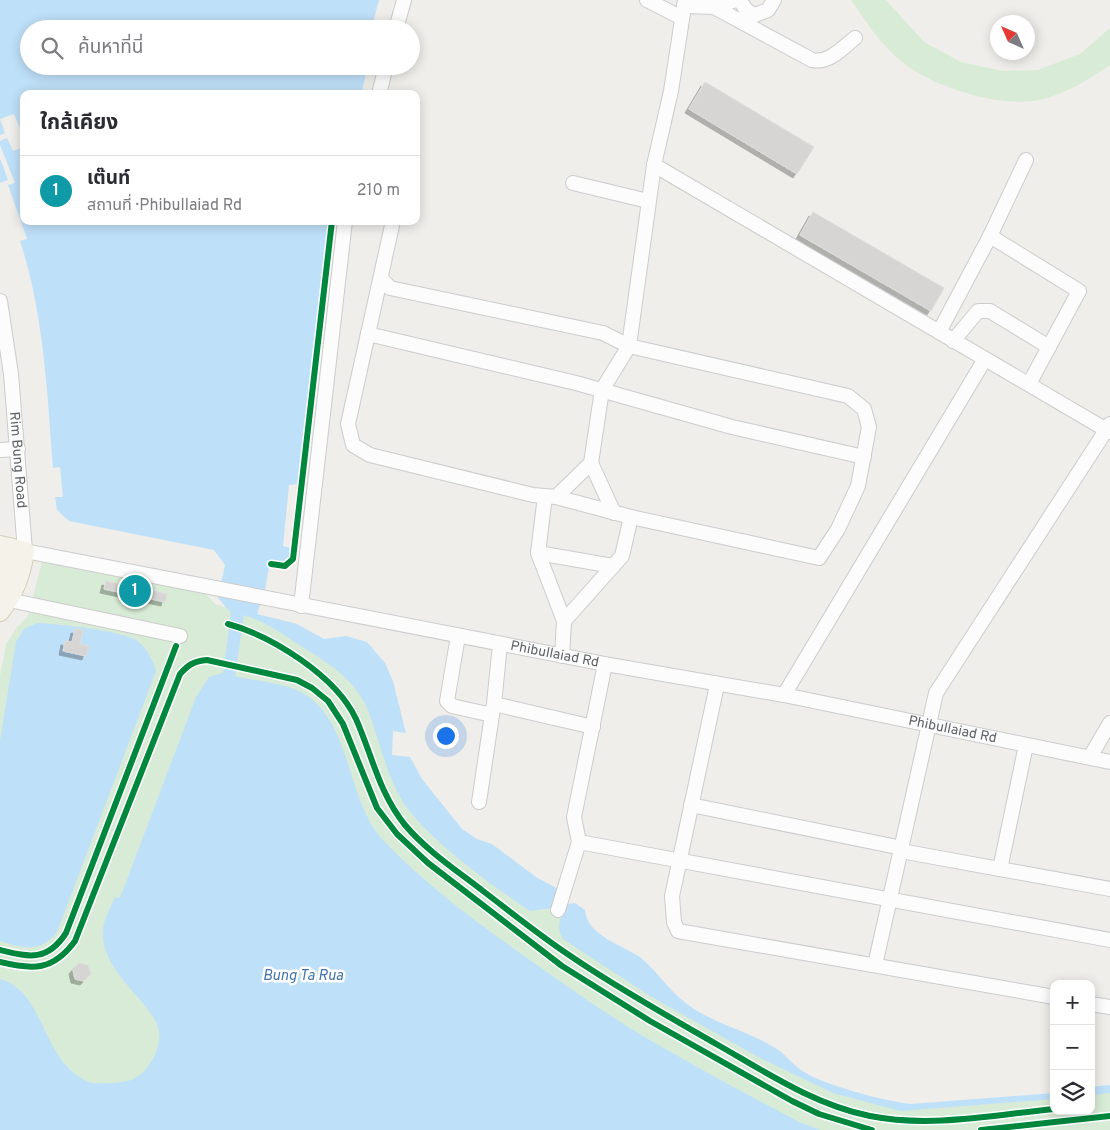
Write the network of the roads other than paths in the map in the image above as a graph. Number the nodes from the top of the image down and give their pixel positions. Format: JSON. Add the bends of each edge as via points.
{"nodes":[{"id":1,"x":404,"y":0,"type":"edge"},
{"id":2,"x":647,"y":0,"type":"edge"},
{"id":3,"x":736,"y":0,"type":"edge"},
{"id":4,"x":740,"y":0,"type":"edge"},
{"id":5,"x":774,"y":0,"type":"edge"},
{"id":6,"x":714,"y":7,"type":"junction"},
{"id":7,"x":684,"y":8,"type":"edge"},
{"id":8,"x":398,"y":20,"type":"edge"},
{"id":9,"x":854,"y":38,"type":"dead end"},
{"id":10,"x":384,"y":75,"type":"edge"},
{"id":11,"x":380,"y":90,"type":"edge"},
{"id":12,"x":1026,"y":160,"type":"dead end"},
{"id":13,"x":654,"y":165,"type":"junction"},
{"id":14,"x":573,"y":183,"type":"dead end"},
{"id":15,"x":648,"y":201,"type":"junction"},
{"id":16,"x":345,"y":225,"type":"edge"},
{"id":17,"x":392,"y":225,"type":"edge"},
{"id":18,"x":990,"y":236,"type":"junction"},
{"id":19,"x":382,"y":278,"type":"junction"},
{"id":20,"x":0,"y":301,"type":"edge"},
{"id":21,"x":2,"y":329,"type":"edge"},
{"id":22,"x":939,"y":332,"type":"junction"},
{"id":23,"x":368,"y":334,"type":"junction"},
{"id":24,"x":954,"y":341,"type":"junction"},
{"id":25,"x":629,"y":346,"type":"junction"},
{"id":26,"x":1049,"y":346,"type":"junction"},
{"id":27,"x":984,"y":359,"type":"junction"},
{"id":28,"x":1029,"y":384,"type":"junction"},
{"id":29,"x":602,"y":390,"type":"junction"},
{"id":30,"x":1109,"y":428,"type":"edge"},
{"id":31,"x":18,"y":449,"type":"junction"},
{"id":32,"x":0,"y":450,"type":"edge"},
{"id":33,"x":864,"y":457,"type":"junction"},
{"id":34,"x":591,"y":463,"type":"junction"},
{"id":35,"x":550,"y":497,"type":"junction"},
{"id":36,"x":614,"y":512,"type":"junction"},
{"id":37,"x":630,"y":517,"type":"junction"},
{"id":38,"x":12,"y":548,"type":"edge"},
{"id":39,"x":538,"y":553,"type":"junction"},
{"id":40,"x":613,"y":566,"type":"junction"},
{"id":41,"x":2,"y":599,"type":"edge"},
{"id":42,"x":301,"y":606,"type":"junction"},
{"id":43,"x":564,"y":621,"type":"junction"},
{"id":44,"x":180,"y":636,"type":"dead end"},
{"id":45,"x":458,"y":636,"type":"junction"},
{"id":46,"x":500,"y":644,"type":"junction"},
{"id":47,"x":562,"y":656,"type":"junction"},
{"id":48,"x":605,"y":664,"type":"junction"},
{"id":49,"x":717,"y":685,"type":"junction"},
{"id":50,"x":784,"y":695,"type":"junction"},
{"id":51,"x":493,"y":710,"type":"junction"},
{"id":52,"x":1110,"y":723,"type":"edge"},
{"id":53,"x":930,"y":726,"type":"junction"},
{"id":54,"x":593,"y":727,"type":"junction"},
{"id":55,"x":1026,"y":745,"type":"junction"},
{"id":56,"x":1090,"y":757,"type":"junction"},
{"id":57,"x":1110,"y":762,"type":"edge"},
{"id":58,"x":480,"y":802,"type":"dead end"},
{"id":59,"x":692,"y":805,"type":"junction"},
{"id":60,"x":580,"y":842,"type":"junction"},
{"id":61,"x":901,"y":849,"type":"junction"},
{"id":62,"x":680,"y":861,"type":"junction"},
{"id":63,"x":1000,"y":869,"type":"junction"},
{"id":64,"x":1110,"y":889,"type":"edge"},
{"id":65,"x":890,"y":899,"type":"junction"},
{"id":66,"x":558,"y":910,"type":"dead end"},
{"id":67,"x":1110,"y":940,"type":"edge"},
{"id":68,"x":875,"y":965,"type":"junction"},
{"id":69,"x":1050,"y":996,"type":"edge"},
{"id":70,"x":1095,"y":1005,"type":"edge"},
{"id":71,"x":1110,"y":1007,"type":"edge"}],
"edges":[{"from":1,"to":8,"type":"street"},
{"from":2,"to":7,"type":"street"},
{"from":3,"to":6,"type":"street"},
{"from":4,"to":5,"type":"street","via":[[746,10],[755,15],[768,10]]},
{"from":6,"to":7,"type":"street"},
{"from":6,"to":9,"type":"street","via":[[820,62]]},
{"from":7,"to":13,"type":"street","via":[[672,91]]},
{"from":10,"to":11,"type":"street"},
{"from":12,"to":18,"type":"street"},
{"from":13,"to":15,"type":"street"},
{"from":13,"to":22,"type":"street"},
{"from":14,"to":15,"type":"street"},
{"from":15,"to":25,"type":"street"},
{"from":16,"to":42,"type":"street"},
{"from":17,"to":19,"type":"street"},
{"from":18,"to":22,"type":"street"},
{"from":18,"to":26,"type":"street","via":[[1079,292]]},
{"from":19,"to":23,"type":"street"},
{"from":19,"to":25,"type":"street","via":[[390,288],[604,333]]},
{"from":20,"to":21,"type":"street","name":"Rim Bung Road"},
{"from":21,"to":31,"type":"street","name":"Rim Bung Road"},
{"from":22,"to":24,"type":"street"},
{"from":23,"to":29,"type":"street"},
{"from":23,"to":35,"type":"street","via":[[348,424],[353,445],[370,455]]},
{"from":24,"to":26,"type":"street","via":[[978,310],[990,312]]},
{"from":24,"to":27,"type":"street"},
{"from":25,"to":29,"type":"street"},
{"from":25,"to":33,"type":"street","via":[[848,396],[864,409],[868,427]]},
{"from":26,"to":28,"type":"street"},
{"from":27,"to":28,"type":"street"},
{"from":27,"to":50,"type":"street"},
{"from":28,"to":30,"type":"street"},
{"from":29,"to":33,"type":"street","via":[[732,428]]},
{"from":29,"to":34,"type":"street"},
{"from":30,"to":53,"type":"street","via":[[936,694]]},
{"from":31,"to":32,"type":"street"},
{"from":31,"to":38,"type":"street","name":"Rim Bung Road"},
{"from":33,"to":37,"type":"street","via":[[858,486],[819,558]]},
{"from":34,"to":35,"type":"street"},
{"from":34,"to":36,"type":"street"},
{"from":35,"to":36,"type":"street"},
{"from":35,"to":39,"type":"street"},
{"from":36,"to":37,"type":"street"},
{"from":37,"to":40,"type":"street","via":[[625,549]]},
{"from":38,"to":41,"type":"main road","name":"Rim Bung Road","via":[[22,571]]},
{"from":38,"to":42,"type":"street","name":"Phibullaiad Rd"},
{"from":39,"to":40,"type":"street"},
{"from":39,"to":43,"type":"street"},
{"from":40,"to":43,"type":"street"},
{"from":41,"to":44,"type":"street"},
{"from":42,"to":45,"type":"street","name":"Phibullaiad Rd"},
{"from":43,"to":47,"type":"street"},
{"from":45,"to":46,"type":"street","name":"Phibullaiad Rd"},
{"from":45,"to":51,"type":"street","via":[[447,701],[452,706]]},
{"from":46,"to":47,"type":"street","name":"Phibullaiad Rd"},
{"from":46,"to":51,"type":"street"},
{"from":47,"to":48,"type":"street","name":"Phibullaiad Rd"},
{"from":48,"to":49,"type":"street","name":"Phibullaiad Rd"},
{"from":48,"to":54,"type":"street"},
{"from":49,"to":50,"type":"street","name":"Phibullaiad Rd"},
{"from":49,"to":59,"type":"street"},
{"from":50,"to":53,"type":"street","name":"Phibullaiad Rd"},
{"from":51,"to":54,"type":"street"},
{"from":51,"to":58,"type":"street"},
{"from":52,"to":56,"type":"street"},
{"from":53,"to":55,"type":"street","name":"Phibullaiad Rd"},
{"from":53,"to":61,"type":"street"},
{"from":54,"to":60,"type":"street","via":[[574,817]]},
{"from":55,"to":56,"type":"street","name":"Phibullaiad Rd"},
{"from":55,"to":63,"type":"street"},
{"from":56,"to":57,"type":"street","name":"Phibullaiad Rd"},
{"from":59,"to":61,"type":"street"},
{"from":59,"to":62,"type":"street"},
{"from":60,"to":62,"type":"street"},
{"from":60,"to":66,"type":"street"},
{"from":61,"to":63,"type":"street"},
{"from":61,"to":65,"type":"street"},
{"from":62,"to":65,"type":"street"},
{"from":62,"to":68,"type":"street","via":[[672,896],[678,931]]},
{"from":63,"to":64,"type":"street"},
{"from":65,"to":67,"type":"street"},
{"from":65,"to":68,"type":"street"},
{"from":68,"to":69,"type":"street"},
{"from":70,"to":71,"type":"street"}]}
